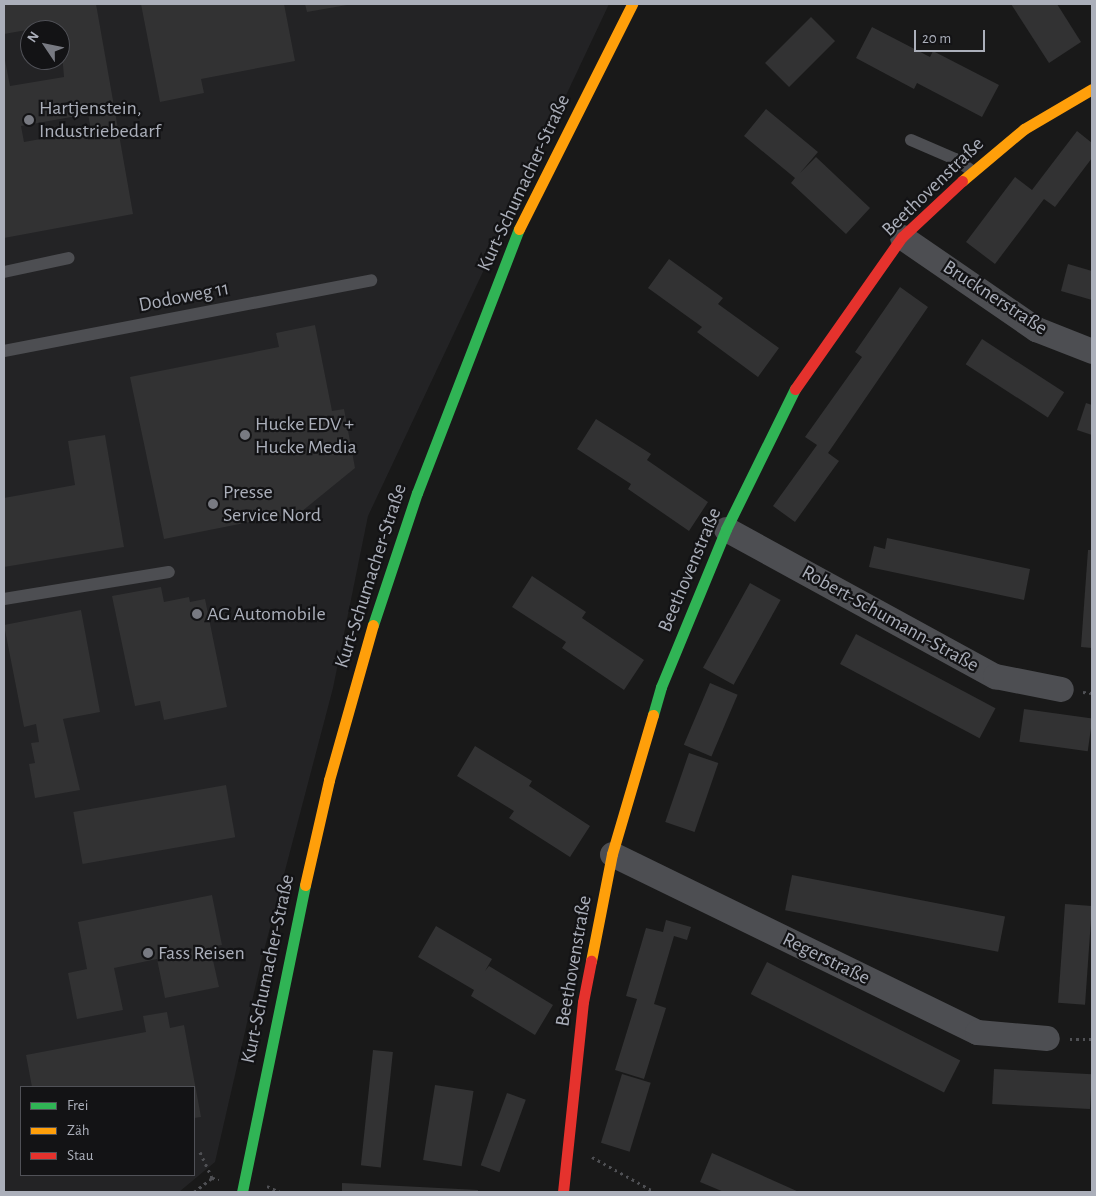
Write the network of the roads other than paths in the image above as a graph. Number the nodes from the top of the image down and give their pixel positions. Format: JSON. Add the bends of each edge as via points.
{"nodes":[{"id":1,"x":632,"y":4,"type":"edge"},
{"id":2,"x":1092,"y":89,"type":"edge"},
{"id":3,"x":912,"y":140,"type":"dead end"},
{"id":4,"x":972,"y":171,"type":"junction"},
{"id":5,"x":902,"y":237,"type":"junction"},
{"id":6,"x":69,"y":258,"type":"dead end"},
{"id":7,"x":4,"y":272,"type":"edge"},
{"id":8,"x":371,"y":280,"type":"dead end"},
{"id":9,"x":4,"y":350,"type":"edge"},
{"id":10,"x":1092,"y":351,"type":"edge"},
{"id":11,"x":726,"y":529,"type":"junction"},
{"id":12,"x":169,"y":572,"type":"dead end"},
{"id":13,"x":4,"y":599,"type":"edge"},
{"id":14,"x":1060,"y":689,"type":"dead end"},
{"id":15,"x":612,"y":854,"type":"junction"},
{"id":16,"x":1047,"y":1038,"type":"dead end"},
{"id":17,"x":242,"y":1192,"type":"edge"},
{"id":18,"x":563,"y":1192,"type":"edge"}],
"edges":[{"from":1,"to":17,"type":"street","name":"Kurt-Schumacher-Straße","via":[[518,228],[458,380],[382,600],[329,780],[285,975]]},
{"from":2,"to":4,"type":"street","name":"Beethovenstraße","via":[[1024,129]]},
{"from":3,"to":4,"type":"lane"},
{"from":4,"to":5,"type":"street","name":"Beethovenstraße"},
{"from":5,"to":10,"type":"street","name":"Brucknerstraße","via":[[1036,329]]},
{"from":5,"to":11,"type":"street","name":"Beethovenstraße","via":[[792,393]]},
{"from":6,"to":7,"type":"lane"},
{"from":8,"to":9,"type":"lane","name":"Dodoweg 11"},
{"from":11,"to":14,"type":"street","name":"Robert-Schumann-Straße","via":[[996,676]]},
{"from":11,"to":15,"type":"street","name":"Beethovenstraße","via":[[661,687]]},
{"from":12,"to":13,"type":"lane"},
{"from":15,"to":16,"type":"street","name":"Regerstraße","via":[[977,1032]]},
{"from":15,"to":18,"type":"street","name":"Beethovenstraße","via":[[582,1002]]}]}
